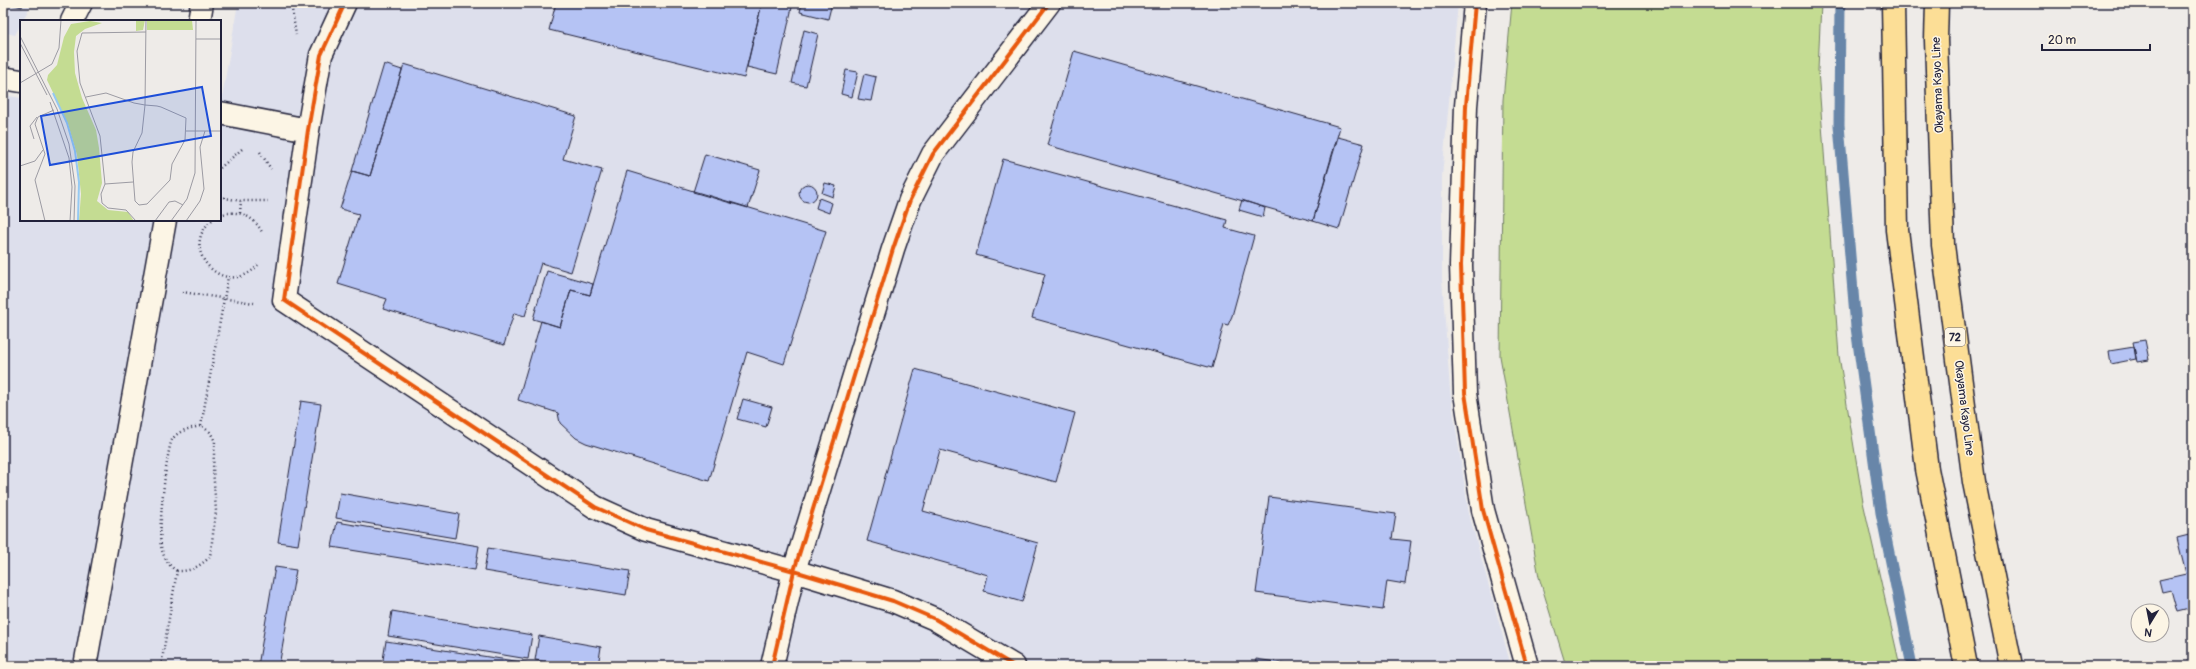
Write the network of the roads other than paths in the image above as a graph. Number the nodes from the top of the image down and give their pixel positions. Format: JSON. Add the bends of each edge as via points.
{"nodes":[{"id":1,"x":81,"y":3,"type":"edge"},
{"id":2,"x":202,"y":3,"type":"edge"},
{"id":3,"x":346,"y":3,"type":"edge"},
{"id":4,"x":1049,"y":3,"type":"edge"},
{"id":5,"x":1475,"y":3,"type":"edge"},
{"id":6,"x":1893,"y":3,"type":"edge"},
{"id":7,"x":1937,"y":3,"type":"edge"},
{"id":8,"x":72,"y":20,"type":"edge"},
{"id":9,"x":199,"y":20,"type":"edge"},
{"id":10,"x":3,"y":78,"type":"edge"},
{"id":11,"x":20,"y":81,"type":"edge"},
{"id":12,"x":221,"y":113,"type":"edge"},
{"id":13,"x":308,"y":130,"type":"junction"},
{"id":14,"x":165,"y":221,"type":"edge"},
{"id":15,"x":794,"y":571,"type":"junction"},
{"id":16,"x":85,"y":666,"type":"edge"},
{"id":17,"x":772,"y":666,"type":"edge"},
{"id":18,"x":1014,"y":666,"type":"edge"},
{"id":19,"x":1526,"y":666,"type":"edge"},
{"id":20,"x":1966,"y":666,"type":"edge"},
{"id":21,"x":2011,"y":666,"type":"edge"}],
"edges":[{"from":1,"to":8,"type":"street"},
{"from":2,"to":9,"type":"street"},
{"from":3,"to":13,"type":"street","via":[[321,55]]},
{"from":4,"to":15,"type":"street","via":[[933,154],[910,200]]},
{"from":5,"to":19,"type":"street","via":[[1466,106],[1461,265],[1465,393],[1483,510]]},
{"from":6,"to":20,"type":"main road","via":[[1897,230],[1927,469]]},
{"from":7,"to":21,"type":"main road","name":"Okayama Kayo Line","number":"72","via":[[1942,245],[1974,482]]},
{"from":10,"to":11,"type":"street"},
{"from":12,"to":13,"type":"street"},
{"from":13,"to":15,"type":"street","via":[[284,300],[595,507],[646,530]]},
{"from":14,"to":16,"type":"street"},
{"from":15,"to":17,"type":"street"},
{"from":15,"to":18,"type":"street","via":[[893,601],[935,618]]}]}
